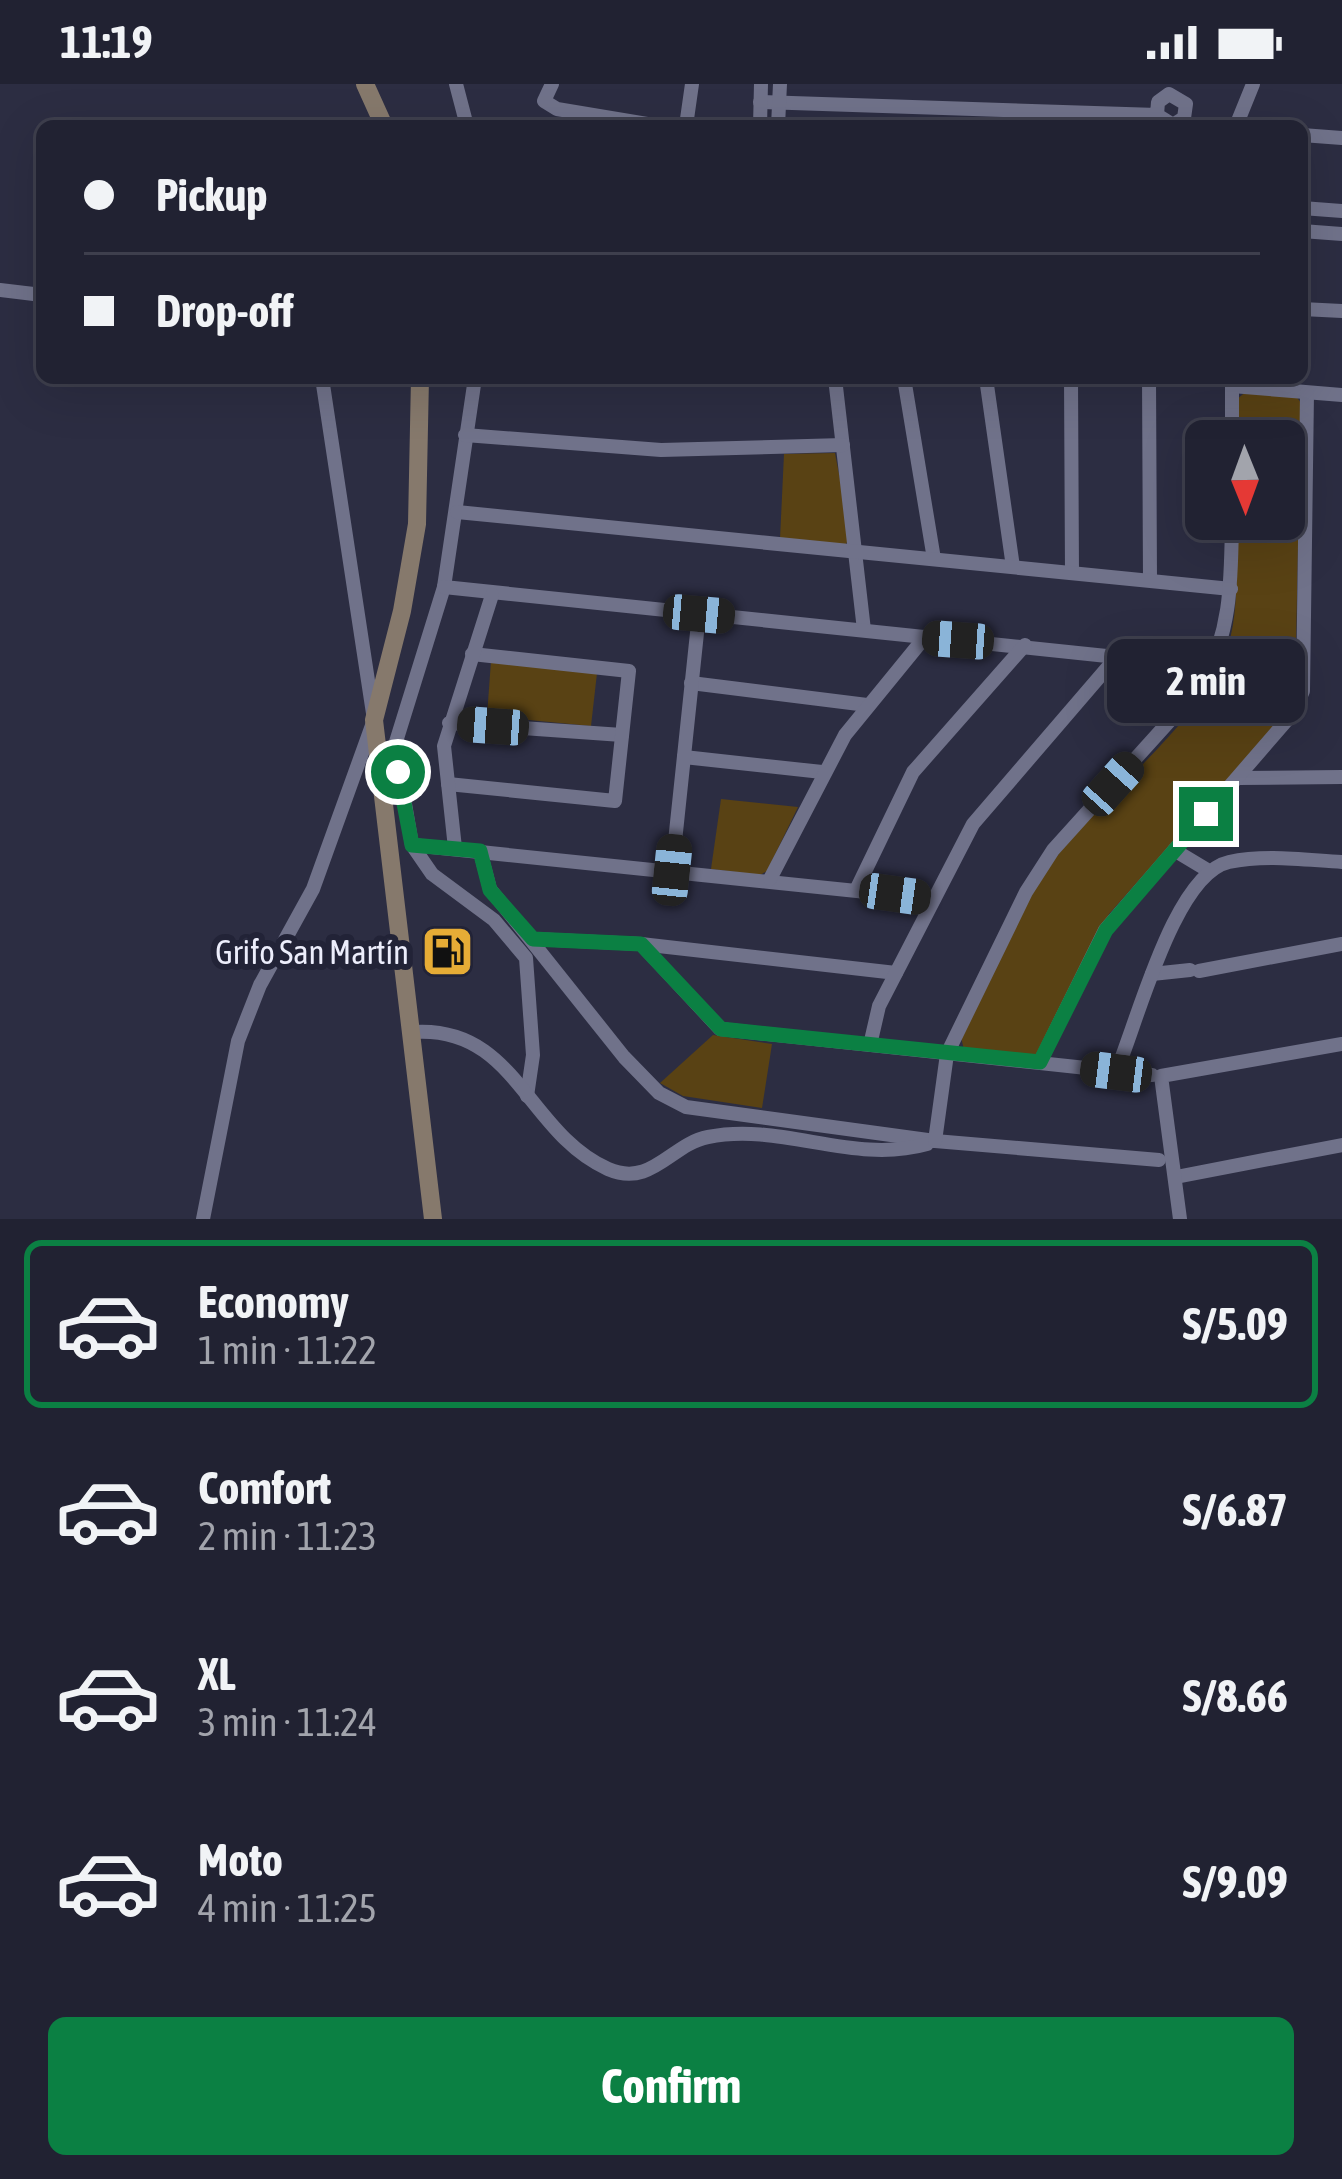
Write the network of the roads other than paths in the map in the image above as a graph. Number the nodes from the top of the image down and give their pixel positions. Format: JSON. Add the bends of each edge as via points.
{"nodes":[{"id":1,"x":365,"y":84,"type":"edge"},
{"id":2,"x":456,"y":84,"type":"edge"},
{"id":3,"x":552,"y":84,"type":"edge"},
{"id":4,"x":692,"y":84,"type":"edge"},
{"id":5,"x":761,"y":84,"type":"edge"},
{"id":6,"x":780,"y":84,"type":"edge"},
{"id":7,"x":1253,"y":84,"type":"edge"},
{"id":8,"x":760,"y":102,"type":"junction"},
{"id":9,"x":780,"y":104,"type":"junction"},
{"id":10,"x":1156,"y":115,"type":"dead end"},
{"id":11,"x":381,"y":120,"type":"edge"},
{"id":12,"x":465,"y":120,"type":"edge"},
{"id":13,"x":623,"y":120,"type":"edge"},
{"id":14,"x":687,"y":120,"type":"edge"},
{"id":15,"x":760,"y":120,"type":"edge"},
{"id":16,"x":779,"y":120,"type":"edge"},
{"id":17,"x":1238,"y":120,"type":"edge"},
{"id":18,"x":1308,"y":135,"type":"edge"},
{"id":19,"x":1342,"y":138,"type":"edge"},
{"id":20,"x":1308,"y":208,"type":"edge"},
{"id":21,"x":1342,"y":211,"type":"edge"},
{"id":22,"x":1308,"y":231,"type":"edge"},
{"id":23,"x":1342,"y":234,"type":"edge"},
{"id":24,"x":0,"y":290,"type":"edge"},
{"id":25,"x":36,"y":294,"type":"edge"},
{"id":26,"x":1308,"y":309,"type":"edge"},
{"id":27,"x":1342,"y":311,"type":"edge"},
{"id":28,"x":323,"y":384,"type":"edge"},
{"id":29,"x":420,"y":384,"type":"edge"},
{"id":30,"x":474,"y":384,"type":"edge"},
{"id":31,"x":836,"y":384,"type":"edge"},
{"id":32,"x":905,"y":384,"type":"edge"},
{"id":33,"x":987,"y":384,"type":"edge"},
{"id":34,"x":1071,"y":384,"type":"edge"},
{"id":35,"x":1149,"y":384,"type":"edge"},
{"id":36,"x":1232,"y":384,"type":"edge"},
{"id":37,"x":1246,"y":384,"type":"edge"},
{"id":38,"x":1307,"y":393,"type":"junction"},
{"id":39,"x":1342,"y":395,"type":"edge"},
{"id":40,"x":1232,"y":420,"type":"edge"},
{"id":41,"x":465,"y":435,"type":"junction"},
{"id":42,"x":843,"y":445,"type":"junction"},
{"id":43,"x":457,"y":512,"type":"junction"},
{"id":44,"x":1232,"y":540,"type":"edge"},
{"id":45,"x":859,"y":552,"type":"junction"},
{"id":46,"x":934,"y":560,"type":"junction"},
{"id":47,"x":1013,"y":568,"type":"junction"},
{"id":48,"x":1072,"y":573,"type":"junction"},
{"id":49,"x":1150,"y":579,"type":"junction"},
{"id":50,"x":444,"y":587,"type":"junction"},
{"id":51,"x":1231,"y":589,"type":"junction"},
{"id":52,"x":492,"y":595,"type":"junction"},
{"id":53,"x":699,"y":614,"type":"junction"},
{"id":54,"x":864,"y":630,"type":"junction"},
{"id":55,"x":925,"y":638,"type":"junction"},
{"id":56,"x":1025,"y":645,"type":"junction"},
{"id":57,"x":1120,"y":653,"type":"junction"},
{"id":58,"x":472,"y":654,"type":"junction"},
{"id":59,"x":1212,"y":667,"type":"junction"},
{"id":60,"x":691,"y":683,"type":"junction"},
{"id":61,"x":867,"y":704,"type":"junction"},
{"id":62,"x":374,"y":720,"type":"junction"},
{"id":63,"x":449,"y":723,"type":"junction"},
{"id":64,"x":622,"y":735,"type":"junction"},
{"id":65,"x":684,"y":758,"type":"junction"},
{"id":66,"x":822,"y":772,"type":"junction"},
{"id":67,"x":1342,"y":777,"type":"edge"},
{"id":68,"x":1238,"y":778,"type":"junction"},
{"id":69,"x":448,"y":784,"type":"junction"},
{"id":70,"x":412,"y":845,"type":"junction"},
{"id":71,"x":455,"y":848,"type":"junction"},
{"id":72,"x":1174,"y":850,"type":"junction"},
{"id":73,"x":480,"y":851,"type":"junction"},
{"id":74,"x":1342,"y":862,"type":"edge"},
{"id":75,"x":672,"y":870,"type":"junction"},
{"id":76,"x":1209,"y":871,"type":"junction"},
{"id":77,"x":770,"y":879,"type":"junction"},
{"id":78,"x":856,"y":888,"type":"junction"},
{"id":79,"x":934,"y":899,"type":"junction"},
{"id":80,"x":533,"y":939,"type":"junction"},
{"id":81,"x":641,"y":944,"type":"junction"},
{"id":82,"x":1342,"y":944,"type":"edge"},
{"id":83,"x":676,"y":948,"type":"junction"},
{"id":84,"x":661,"y":970,"type":"junction"},
{"id":85,"x":896,"y":973,"type":"junction"},
{"id":86,"x":1152,"y":974,"type":"junction"},
{"id":87,"x":413,"y":1032,"type":"junction"},
{"id":88,"x":1342,"y":1044,"type":"edge"},
{"id":89,"x":870,"y":1046,"type":"junction"},
{"id":90,"x":947,"y":1054,"type":"junction"},
{"id":91,"x":1040,"y":1062,"type":"junction"},
{"id":92,"x":1116,"y":1072,"type":"junction"},
{"id":93,"x":1157,"y":1076,"type":"junction"},
{"id":94,"x":526,"y":1096,"type":"junction"},
{"id":95,"x":935,"y":1142,"type":"junction"},
{"id":96,"x":1342,"y":1145,"type":"edge"},
{"id":97,"x":1159,"y":1160,"type":"dead end"},
{"id":98,"x":1175,"y":1177,"type":"junction"},
{"id":99,"x":203,"y":1219,"type":"edge"},
{"id":100,"x":433,"y":1219,"type":"edge"},
{"id":101,"x":1180,"y":1219,"type":"edge"}],
"edges":[{"from":1,"to":11,"type":"main road"},
{"from":2,"to":12,"type":"street"},
{"from":3,"to":13,"type":"street","via":[[544,101],[557,109]]},
{"from":4,"to":14,"type":"street"},
{"from":5,"to":8,"type":"street"},
{"from":6,"to":9,"type":"street"},
{"from":7,"to":17,"type":"street"},
{"from":8,"to":9,"type":"street"},
{"from":8,"to":15,"type":"street"},
{"from":9,"to":10,"type":"street"},
{"from":9,"to":16,"type":"street"},
{"from":18,"to":19,"type":"street"},
{"from":20,"to":21,"type":"street"},
{"from":22,"to":23,"type":"street"},
{"from":24,"to":25,"type":"street"},
{"from":26,"to":27,"type":"street"},
{"from":28,"to":62,"type":"street"},
{"from":29,"to":62,"type":"main road","via":[[417,524]]},
{"from":30,"to":41,"type":"street"},
{"from":31,"to":42,"type":"street"},
{"from":32,"to":46,"type":"street"},
{"from":33,"to":47,"type":"street"},
{"from":34,"to":48,"type":"street"},
{"from":35,"to":49,"type":"street"},
{"from":36,"to":40,"type":"street"},
{"from":37,"to":38,"type":"street"},
{"from":38,"to":39,"type":"street"},
{"from":38,"to":68,"type":"street","via":[[1303,691]]},
{"from":41,"to":42,"type":"street","via":[[662,450]]},
{"from":41,"to":43,"type":"street"},
{"from":42,"to":45,"type":"street"},
{"from":43,"to":45,"type":"street"},
{"from":43,"to":50,"type":"street"},
{"from":44,"to":51,"type":"street"},
{"from":45,"to":46,"type":"street"},
{"from":45,"to":54,"type":"street"},
{"from":46,"to":47,"type":"street"},
{"from":47,"to":48,"type":"street"},
{"from":48,"to":49,"type":"street"},
{"from":49,"to":51,"type":"street"},
{"from":50,"to":52,"type":"street"},
{"from":50,"to":70,"type":"street","via":[[395,746]]},
{"from":51,"to":59,"type":"street"},
{"from":52,"to":53,"type":"street"},
{"from":52,"to":58,"type":"street"},
{"from":53,"to":54,"type":"street"},
{"from":53,"to":60,"type":"street"},
{"from":54,"to":55,"type":"street"},
{"from":55,"to":56,"type":"street"},
{"from":55,"to":61,"type":"street"},
{"from":56,"to":57,"type":"street"},
{"from":56,"to":78,"type":"street","via":[[913,772]]},
{"from":57,"to":59,"type":"street"},
{"from":57,"to":79,"type":"street","via":[[973,824]]},
{"from":58,"to":63,"type":"street"},
{"from":58,"to":64,"type":"street","via":[[628,671]]},
{"from":59,"to":90,"type":"street","via":[[1053,850]]},
{"from":60,"to":61,"type":"street"},
{"from":60,"to":65,"type":"street"},
{"from":61,"to":66,"type":"street"},
{"from":62,"to":87,"type":"main road"},
{"from":62,"to":99,"type":"street","via":[[313,889],[238,1040]]},
{"from":63,"to":64,"type":"street"},
{"from":63,"to":69,"type":"street"},
{"from":64,"to":69,"type":"street","via":[[615,801]]},
{"from":65,"to":66,"type":"street"},
{"from":65,"to":75,"type":"street"},
{"from":66,"to":77,"type":"street"},
{"from":67,"to":68,"type":"street"},
{"from":68,"to":72,"type":"street"},
{"from":69,"to":71,"type":"street"},
{"from":70,"to":71,"type":"street"},
{"from":70,"to":94,"type":"street","via":[[432,874],[494,920],[526,958]]},
{"from":71,"to":73,"type":"street"},
{"from":72,"to":76,"type":"street"},
{"from":72,"to":91,"type":"street","via":[[1106,930]]},
{"from":73,"to":75,"type":"street"},
{"from":73,"to":80,"type":"street","via":[[490,890]]},
{"from":74,"to":76,"type":"street","via":[[1246,861]]},
{"from":75,"to":77,"type":"street"},
{"from":76,"to":86,"type":"street"},
{"from":77,"to":78,"type":"street"},
{"from":78,"to":79,"type":"street"},
{"from":79,"to":85,"type":"street"},
{"from":80,"to":81,"type":"street"},
{"from":80,"to":95,"type":"street","via":[[658,1093],[686,1107]]},
{"from":81,"to":83,"type":"street"},
{"from":81,"to":84,"type":"street"},
{"from":82,"to":86,"type":"street"},
{"from":83,"to":84,"type":"street"},
{"from":83,"to":85,"type":"street"},
{"from":84,"to":89,"type":"street","via":[[721,1029]]},
{"from":85,"to":89,"type":"street"},
{"from":86,"to":92,"type":"street"},
{"from":87,"to":94,"type":"street","via":[[447,1030],[481,1044]]},
{"from":87,"to":100,"type":"main road"},
{"from":88,"to":93,"type":"street"},
{"from":89,"to":90,"type":"street"},
{"from":90,"to":91,"type":"street"},
{"from":90,"to":95,"type":"street"},
{"from":91,"to":92,"type":"street"},
{"from":92,"to":93,"type":"street"},
{"from":93,"to":98,"type":"street"},
{"from":94,"to":95,"type":"street","via":[[580,1151],[621,1173],[664,1165],[705,1137],[759,1135],[893,1153]]},
{"from":95,"to":97,"type":"street"},
{"from":96,"to":98,"type":"street"},
{"from":98,"to":101,"type":"street"}]}
